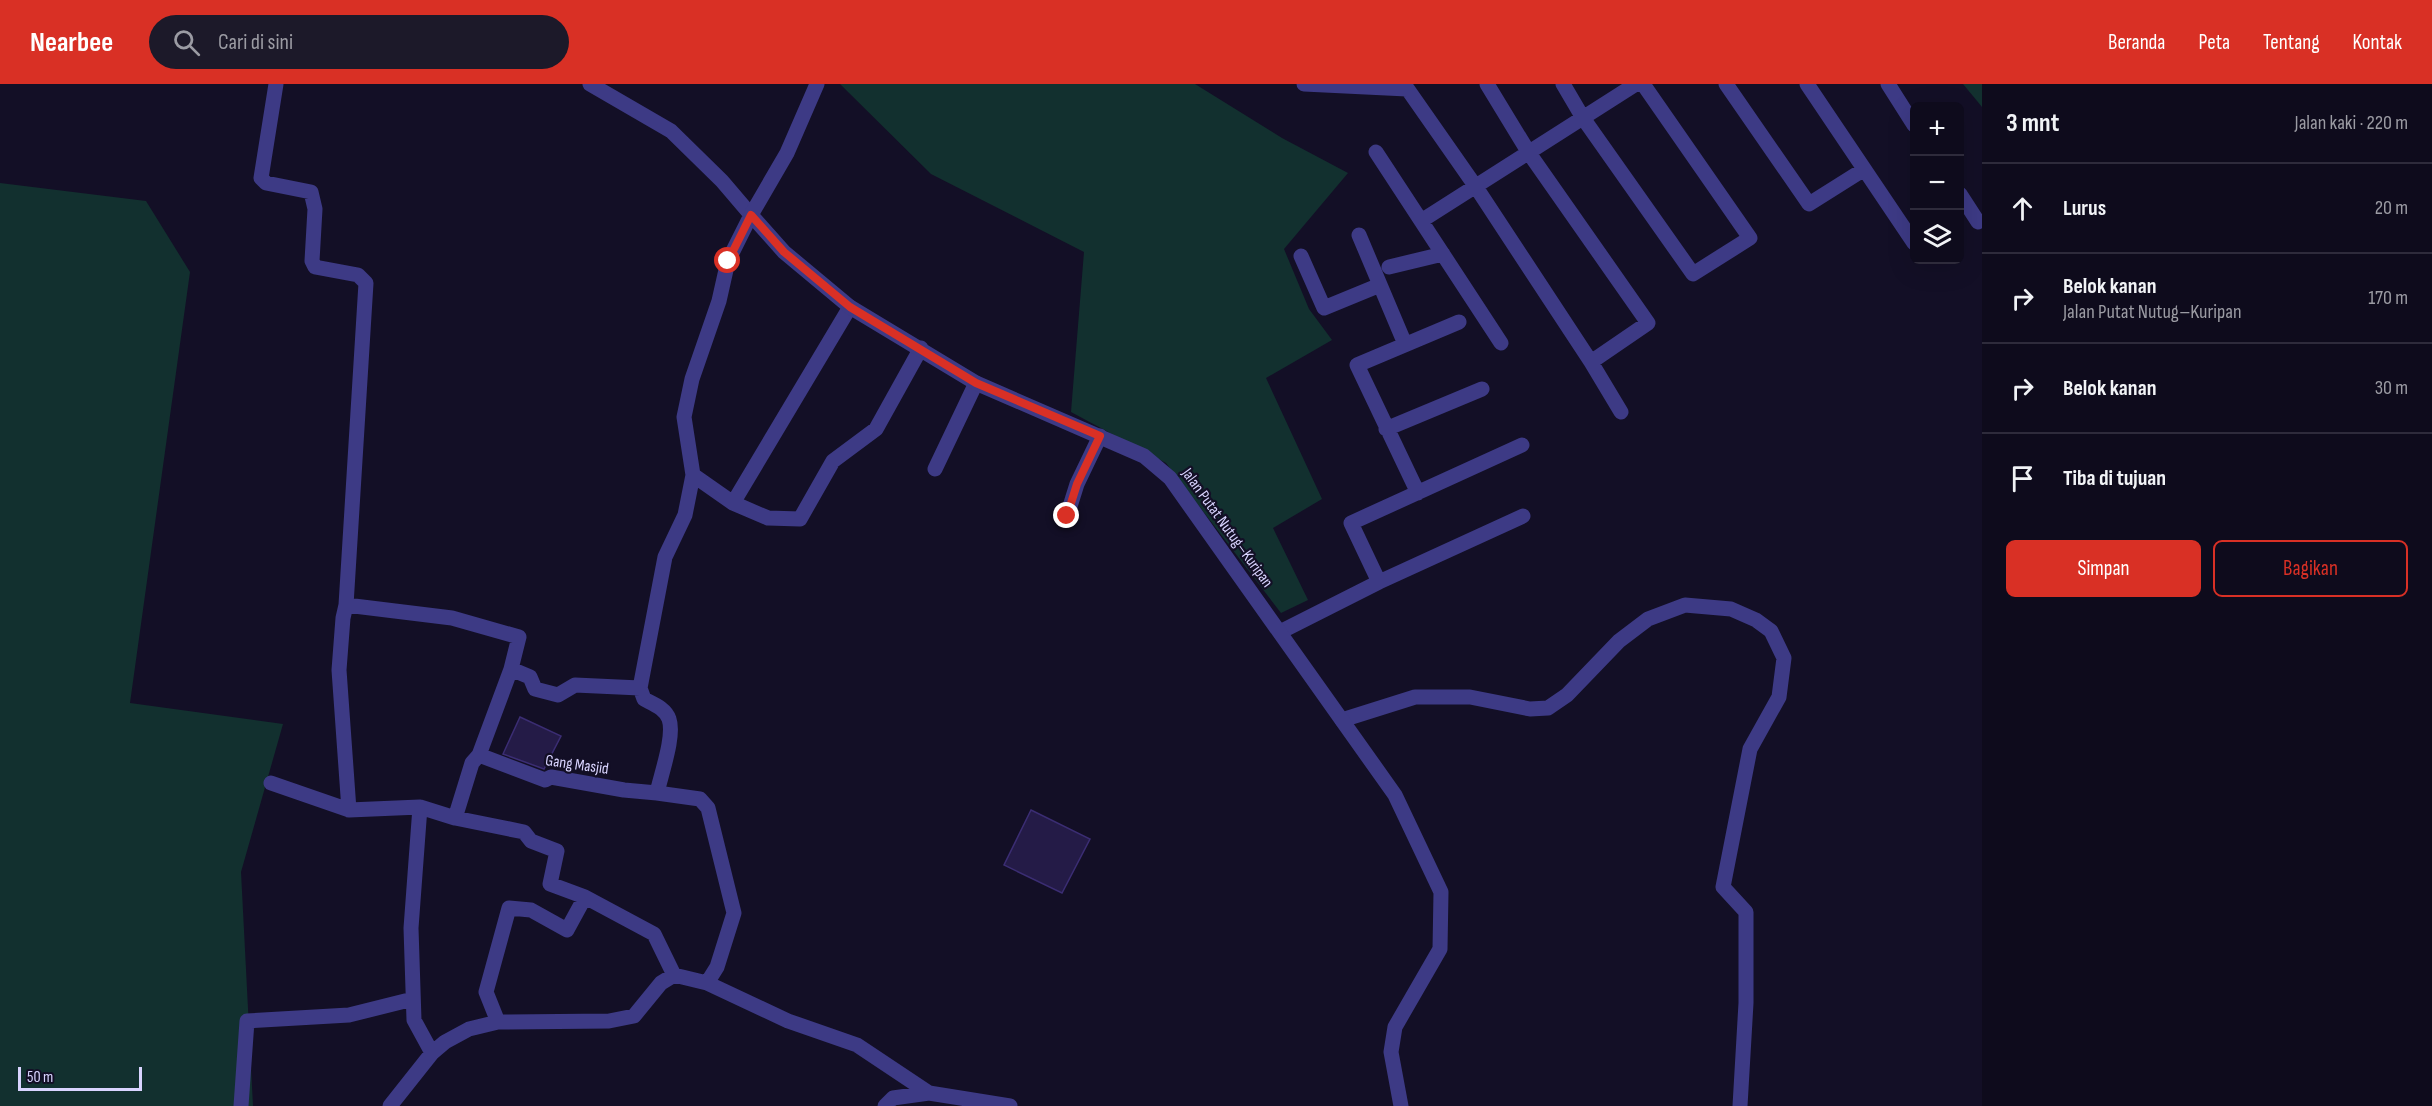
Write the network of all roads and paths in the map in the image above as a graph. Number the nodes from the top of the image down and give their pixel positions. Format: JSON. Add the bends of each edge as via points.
{"nodes":[{"id":1,"x":276,"y":84,"type":"edge"},
{"id":2,"x":590,"y":84,"type":"edge"},
{"id":3,"x":818,"y":84,"type":"edge"},
{"id":4,"x":1311,"y":84,"type":"edge"},
{"id":5,"x":1487,"y":84,"type":"edge"},
{"id":6,"x":1563,"y":84,"type":"edge"},
{"id":7,"x":1636,"y":84,"type":"edge"},
{"id":8,"x":1643,"y":84,"type":"edge"},
{"id":9,"x":1726,"y":84,"type":"edge"},
{"id":10,"x":1807,"y":84,"type":"edge"},
{"id":11,"x":1888,"y":84,"type":"edge"},
{"id":12,"x":1405,"y":86,"type":"edge"},
{"id":13,"x":1583,"y":118,"type":"junction"},
{"id":14,"x":1910,"y":119,"type":"edge"},
{"id":15,"x":1376,"y":152,"type":"dead end"},
{"id":16,"x":1529,"y":153,"type":"junction"},
{"id":17,"x":1863,"y":170,"type":"junction"},
{"id":18,"x":1476,"y":187,"type":"junction"},
{"id":19,"x":1964,"y":201,"type":"edge"},
{"id":20,"x":751,"y":215,"type":"junction"},
{"id":21,"x":1421,"y":221,"type":"junction"},
{"id":22,"x":1978,"y":222,"type":"dead end"},
{"id":23,"x":1359,"y":234,"type":"dead end"},
{"id":24,"x":1910,"y":237,"type":"edge"},
{"id":25,"x":1443,"y":254,"type":"junction"},
{"id":26,"x":1301,"y":256,"type":"dead end"},
{"id":27,"x":1389,"y":267,"type":"dead end"},
{"id":28,"x":1380,"y":285,"type":"junction"},
{"id":29,"x":850,"y":307,"type":"junction"},
{"id":30,"x":1459,"y":321,"type":"dead end"},
{"id":31,"x":1501,"y":343,"type":"dead end"},
{"id":32,"x":1405,"y":344,"type":"junction"},
{"id":33,"x":921,"y":348,"type":"junction"},
{"id":34,"x":1591,"y":362,"type":"junction"},
{"id":35,"x":976,"y":383,"type":"junction"},
{"id":36,"x":1482,"y":389,"type":"dead end"},
{"id":37,"x":1621,"y":412,"type":"dead end"},
{"id":38,"x":1386,"y":429,"type":"junction"},
{"id":39,"x":1100,"y":436,"type":"junction"},
{"id":40,"x":1522,"y":445,"type":"dead end"},
{"id":41,"x":935,"y":469,"type":"dead end"},
{"id":42,"x":693,"y":476,"type":"junction"},
{"id":43,"x":1418,"y":493,"type":"junction"},
{"id":44,"x":733,"y":503,"type":"junction"},
{"id":45,"x":1067,"y":516,"type":"dead end"},
{"id":46,"x":1523,"y":516,"type":"dead end"},
{"id":47,"x":1379,"y":582,"type":"junction"},
{"id":48,"x":346,"y":604,"type":"junction"},
{"id":49,"x":1280,"y":632,"type":"junction"},
{"id":50,"x":511,"y":669,"type":"junction"},
{"id":51,"x":640,"y":688,"type":"junction"},
{"id":52,"x":1342,"y":720,"type":"junction"},
{"id":53,"x":479,"y":755,"type":"junction"},
{"id":54,"x":271,"y":783,"type":"dead end"},
{"id":55,"x":657,"y":793,"type":"junction"},
{"id":56,"x":420,"y":807,"type":"junction"},
{"id":57,"x":350,"y":810,"type":"junction"},
{"id":58,"x":455,"y":818,"type":"junction"},
{"id":59,"x":585,"y":897,"type":"junction"},
{"id":60,"x":674,"y":975,"type":"junction"},
{"id":61,"x":707,"y":983,"type":"junction"},
{"id":62,"x":413,"y":999,"type":"junction"},
{"id":63,"x":498,"y":1022,"type":"junction"},
{"id":64,"x":432,"y":1053,"type":"junction"},
{"id":65,"x":929,"y":1093,"type":"junction"},
{"id":66,"x":241,"y":1106,"type":"edge"},
{"id":67,"x":390,"y":1106,"type":"edge"},
{"id":68,"x":885,"y":1106,"type":"edge"},
{"id":69,"x":1010,"y":1106,"type":"edge"},
{"id":70,"x":1401,"y":1106,"type":"edge"},
{"id":71,"x":1740,"y":1106,"type":"edge"}],
"edges":[{"from":1,"to":48,"type":"street","via":[[261,177],[266,183],[311,192],[315,209],[315,267],[358,275],[366,283]]},
{"from":2,"to":20,"type":"street","name":"Jalan Putat Nutug–Kuripan","via":[[671,131]]},
{"from":3,"to":20,"type":"street","via":[[787,153]]},
{"from":4,"to":12,"type":"street"},
{"from":5,"to":16,"type":"street"},
{"from":6,"to":13,"type":"street"},
{"from":7,"to":13,"type":"street"},
{"from":8,"to":13,"type":"street","via":[[1750,238],[1694,274]]},
{"from":9,"to":17,"type":"street","via":[[1809,204]]},
{"from":10,"to":17,"type":"street"},
{"from":11,"to":14,"type":"street"},
{"from":12,"to":18,"type":"street"},
{"from":13,"to":16,"type":"street"},
{"from":15,"to":21,"type":"street"},
{"from":16,"to":18,"type":"street"},
{"from":16,"to":34,"type":"street","via":[[1648,323]]},
{"from":17,"to":24,"type":"street"},
{"from":18,"to":21,"type":"street"},
{"from":18,"to":34,"type":"street"},
{"from":19,"to":22,"type":"street"},
{"from":20,"to":29,"type":"street","name":"Jalan Putat Nutug–Kuripan","via":[[784,252]]},
{"from":20,"to":42,"type":"street","via":[[728,261],[719,301],[692,378],[684,417]]},
{"from":21,"to":25,"type":"street"},
{"from":23,"to":28,"type":"street"},
{"from":25,"to":27,"type":"street"},
{"from":25,"to":31,"type":"street"},
{"from":26,"to":28,"type":"street","via":[[1324,308]]},
{"from":28,"to":32,"type":"street"},
{"from":29,"to":33,"type":"street","name":"Jalan Putat Nutug–Kuripan"},
{"from":29,"to":44,"type":"street"},
{"from":30,"to":32,"type":"street"},
{"from":32,"to":38,"type":"street","via":[[1357,365]]},
{"from":33,"to":35,"type":"street","name":"Jalan Putat Nutug–Kuripan"},
{"from":33,"to":44,"type":"street","via":[[876,429],[833,460],[800,519],[768,518]]},
{"from":34,"to":37,"type":"street"},
{"from":35,"to":39,"type":"street","name":"Jalan Putat Nutug–Kuripan"},
{"from":35,"to":41,"type":"street"},
{"from":36,"to":38,"type":"street"},
{"from":38,"to":43,"type":"street"},
{"from":39,"to":45,"type":"street"},
{"from":39,"to":49,"type":"street","name":"Jalan Putat Nutug–Kuripan","via":[[1144,456],[1170,478]]},
{"from":40,"to":43,"type":"street"},
{"from":42,"to":44,"type":"street"},
{"from":42,"to":51,"type":"street","via":[[685,514],[664,557]]},
{"from":43,"to":47,"type":"street","via":[[1351,523]]},
{"from":46,"to":47,"type":"street"},
{"from":47,"to":49,"type":"street"},
{"from":48,"to":50,"type":"street","via":[[452,618],[519,637]]},
{"from":48,"to":57,"type":"street","via":[[339,670]]},
{"from":49,"to":52,"type":"street","name":"Jalan Putat Nutug–Kuripan"},
{"from":50,"to":51,"type":"street","via":[[530,677],[535,688],[558,695],[575,685]]},
{"from":50,"to":53,"type":"street"},
{"from":51,"to":55,"type":"street","via":[[644,699],[662,709],[669,719],[670,737]]},
{"from":52,"to":70,"type":"street","name":"Jalan Putat Nutug–Kuripan","via":[[1395,795],[1441,892],[1440,949],[1395,1028],[1391,1052]]},
{"from":52,"to":71,"type":"street","via":[[1415,697],[1470,697],[1530,710],[1548,708],[1648,619],[1685,605],[1731,609],[1771,631],[1784,658],[1779,697],[1750,749],[1724,887],[1746,912]]},
{"from":53,"to":55,"type":"street","name":"Gang Masjid","via":[[545,780],[551,777]]},
{"from":53,"to":58,"type":"street","via":[[472,763]]},
{"from":54,"to":57,"type":"street"},
{"from":55,"to":61,"type":"street","name":"Gang Masjid","via":[[699,800],[708,808],[734,913],[717,967]]},
{"from":56,"to":57,"type":"street"},
{"from":56,"to":58,"type":"street"},
{"from":56,"to":62,"type":"street","via":[[411,928]]},
{"from":58,"to":59,"type":"street","via":[[524,832],[531,841],[557,851],[550,884]]},
{"from":59,"to":60,"type":"street","via":[[654,934]]},
{"from":59,"to":63,"type":"street","via":[[567,930],[531,910],[509,908],[486,992]]},
{"from":60,"to":61,"type":"street"},
{"from":60,"to":63,"type":"street","via":[[661,983],[634,1016],[609,1021]]},
{"from":61,"to":65,"type":"street","via":[[788,1021],[856,1045]]},
{"from":62,"to":64,"type":"street","via":[[414,1020]]},
{"from":62,"to":66,"type":"street","via":[[349,1015],[247,1021]]},
{"from":63,"to":64,"type":"street","via":[[469,1029]]},
{"from":64,"to":67,"type":"street"},
{"from":65,"to":68,"type":"street","via":[[893,1098]]},
{"from":65,"to":69,"type":"street"}]}
